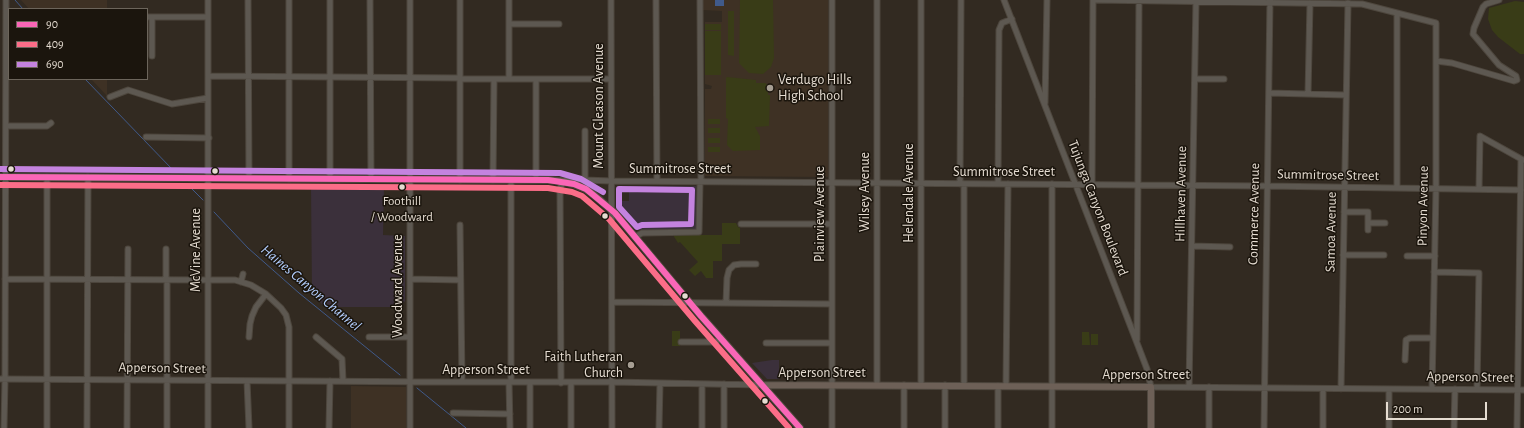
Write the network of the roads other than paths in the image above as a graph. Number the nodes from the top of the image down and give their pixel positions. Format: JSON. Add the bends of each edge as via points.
{"nodes":[{"id":1,"x":6,"y":0,"type":"edge"},
{"id":2,"x":208,"y":0,"type":"edge"},
{"id":3,"x":248,"y":0,"type":"edge"},
{"id":4,"x":289,"y":0,"type":"edge"},
{"id":5,"x":330,"y":0,"type":"edge"},
{"id":6,"x":370,"y":0,"type":"edge"},
{"id":7,"x":410,"y":0,"type":"edge"},
{"id":8,"x":460,"y":0,"type":"edge"},
{"id":9,"x":509,"y":0,"type":"edge"},
{"id":10,"x":611,"y":0,"type":"edge"},
{"id":11,"x":656,"y":0,"type":"edge"},
{"id":12,"x":700,"y":0,"type":"edge"},
{"id":13,"x":832,"y":0,"type":"edge"},
{"id":14,"x":877,"y":0,"type":"edge"},
{"id":15,"x":921,"y":0,"type":"edge"},
{"id":16,"x":961,"y":0,"type":"edge"},
{"id":17,"x":1004,"y":0,"type":"edge"},
{"id":18,"x":1047,"y":0,"type":"edge"},
{"id":19,"x":1093,"y":0,"type":"edge"},
{"id":20,"x":1096,"y":0,"type":"edge"},
{"id":21,"x":1139,"y":0,"type":"edge"},
{"id":22,"x":1499,"y":0,"type":"edge"},
{"id":23,"x":1196,"y":1,"type":"junction"},
{"id":24,"x":1270,"y":1,"type":"edge"},
{"id":25,"x":1362,"y":2,"type":"edge"},
{"id":26,"x":1310,"y":3,"type":"junction"},
{"id":27,"x":1348,"y":3,"type":"junction"},
{"id":28,"x":1397,"y":13,"type":"junction"},
{"id":29,"x":150,"y":17,"type":"edge"},
{"id":30,"x":208,"y":17,"type":"junction"},
{"id":31,"x":1012,"y":19,"type":"junction"},
{"id":32,"x":509,"y":24,"type":"junction"},
{"id":33,"x":558,"y":24,"type":"dead end"},
{"id":34,"x":3,"y":30,"type":"edge"},
{"id":35,"x":152,"y":56,"type":"dead end"},
{"id":36,"x":1436,"y":61,"type":"junction"},
{"id":37,"x":208,"y":76,"type":"junction"},
{"id":38,"x":248,"y":76,"type":"junction"},
{"id":39,"x":289,"y":77,"type":"junction"},
{"id":40,"x":330,"y":77,"type":"junction"},
{"id":41,"x":370,"y":78,"type":"junction"},
{"id":42,"x":410,"y":78,"type":"junction"},
{"id":43,"x":3,"y":79,"type":"edge"},
{"id":44,"x":460,"y":79,"type":"junction"},
{"id":45,"x":494,"y":79,"type":"junction"},
{"id":46,"x":509,"y":79,"type":"junction"},
{"id":47,"x":536,"y":79,"type":"junction"},
{"id":48,"x":611,"y":79,"type":"junction"},
{"id":49,"x":1195,"y":79,"type":"junction"},
{"id":50,"x":1224,"y":79,"type":"dead end"},
{"id":51,"x":1268,"y":93,"type":"junction"},
{"id":52,"x":1308,"y":94,"type":"junction"},
{"id":53,"x":1346,"y":95,"type":"junction"},
{"id":54,"x":110,"y":97,"type":"dead end"},
{"id":55,"x":208,"y":98,"type":"junction"},
{"id":56,"x":1045,"y":104,"type":"junction"},
{"id":57,"x":51,"y":123,"type":"dead end"},
{"id":58,"x":4,"y":128,"type":"edge"},
{"id":59,"x":585,"y":131,"type":"dead end"},
{"id":60,"x":146,"y":137,"type":"dead end"},
{"id":61,"x":209,"y":138,"type":"junction"},
{"id":62,"x":1523,"y":160,"type":"edge"},
{"id":63,"x":3,"y":177,"type":"edge"},
{"id":64,"x":47,"y":177,"type":"junction"},
{"id":65,"x":88,"y":178,"type":"junction"},
{"id":66,"x":208,"y":178,"type":"junction"},
{"id":67,"x":249,"y":178,"type":"junction"},
{"id":68,"x":289,"y":179,"type":"junction"},
{"id":69,"x":330,"y":179,"type":"junction"},
{"id":70,"x":370,"y":179,"type":"junction"},
{"id":71,"x":410,"y":180,"type":"junction"},
{"id":72,"x":460,"y":180,"type":"junction"},
{"id":73,"x":494,"y":180,"type":"junction"},
{"id":74,"x":511,"y":180,"type":"junction"},
{"id":75,"x":536,"y":180,"type":"junction"},
{"id":76,"x":585,"y":180,"type":"junction"},
{"id":77,"x":561,"y":181,"type":"junction"},
{"id":78,"x":611,"y":181,"type":"junction"},
{"id":79,"x":656,"y":181,"type":"junction"},
{"id":80,"x":700,"y":182,"type":"junction"},
{"id":81,"x":832,"y":183,"type":"junction"},
{"id":82,"x":877,"y":183,"type":"junction"},
{"id":83,"x":921,"y":183,"type":"junction"},
{"id":84,"x":962,"y":184,"type":"junction"},
{"id":85,"x":998,"y":184,"type":"junction"},
{"id":86,"x":1008,"y":184,"type":"junction"},
{"id":87,"x":1052,"y":184,"type":"junction"},
{"id":88,"x":1076,"y":184,"type":"junction"},
{"id":89,"x":1092,"y":185,"type":"junction"},
{"id":90,"x":1138,"y":185,"type":"junction"},
{"id":91,"x":1193,"y":185,"type":"junction"},
{"id":92,"x":1267,"y":186,"type":"junction"},
{"id":93,"x":1344,"y":187,"type":"junction"},
{"id":94,"x":1397,"y":188,"type":"junction"},
{"id":95,"x":1436,"y":189,"type":"junction"},
{"id":96,"x":1479,"y":189,"type":"junction"},
{"id":97,"x":1521,"y":190,"type":"junction"},
{"id":98,"x":611,"y":210,"type":"junction"},
{"id":99,"x":1344,"y":212,"type":"junction"},
{"id":100,"x":1368,"y":223,"type":"junction"},
{"id":101,"x":1385,"y":223,"type":"dead end"},
{"id":102,"x":741,"y":224,"type":"dead end"},
{"id":103,"x":832,"y":224,"type":"junction"},
{"id":104,"x":460,"y":225,"type":"dead end"},
{"id":105,"x":1368,"y":230,"type":"dead end"},
{"id":106,"x":635,"y":237,"type":"junction"},
{"id":107,"x":1192,"y":246,"type":"junction"},
{"id":108,"x":1230,"y":247,"type":"dead end"},
{"id":109,"x":128,"y":249,"type":"dead end"},
{"id":110,"x":166,"y":249,"type":"dead end"},
{"id":111,"x":1343,"y":255,"type":"junction"},
{"id":112,"x":1384,"y":255,"type":"dead end"},
{"id":113,"x":1407,"y":256,"type":"dead end"},
{"id":114,"x":1435,"y":256,"type":"junction"},
{"id":115,"x":756,"y":264,"type":"dead end"},
{"id":116,"x":1434,"y":272,"type":"junction"},
{"id":117,"x":244,"y":274,"type":"dead end"},
{"id":118,"x":4,"y":277,"type":"edge"},
{"id":119,"x":410,"y":279,"type":"junction"},
{"id":120,"x":47,"y":280,"type":"junction"},
{"id":121,"x":88,"y":280,"type":"junction"},
{"id":122,"x":127,"y":280,"type":"junction"},
{"id":123,"x":167,"y":280,"type":"junction"},
{"id":124,"x":208,"y":280,"type":"junction"},
{"id":125,"x":460,"y":280,"type":"junction"},
{"id":126,"x":241,"y":282,"type":"junction"},
{"id":127,"x":266,"y":294,"type":"junction"},
{"id":128,"x":612,"y":302,"type":"junction"},
{"id":129,"x":690,"y":303,"type":"junction"},
{"id":130,"x":726,"y":303,"type":"junction"},
{"id":131,"x":832,"y":304,"type":"junction"},
{"id":132,"x":1138,"y":318,"type":"junction"},
{"id":133,"x":1129,"y":320,"type":"junction"},
{"id":134,"x":249,"y":337,"type":"dead end"},
{"id":135,"x":316,"y":337,"type":"dead end"},
{"id":136,"x":369,"y":337,"type":"dead end"},
{"id":137,"x":410,"y":337,"type":"junction"},
{"id":138,"x":721,"y":338,"type":"junction"},
{"id":139,"x":1433,"y":338,"type":"junction"},
{"id":140,"x":681,"y":342,"type":"dead end"},
{"id":141,"x":766,"y":343,"type":"dead end"},
{"id":142,"x":832,"y":343,"type":"junction"},
{"id":143,"x":1137,"y":343,"type":"junction"},
{"id":144,"x":1405,"y":360,"type":"dead end"},
{"id":145,"x":3,"y":379,"type":"edge"},
{"id":146,"x":47,"y":379,"type":"junction"},
{"id":147,"x":87,"y":379,"type":"junction"},
{"id":148,"x":127,"y":380,"type":"junction"},
{"id":149,"x":167,"y":380,"type":"junction"},
{"id":150,"x":208,"y":381,"type":"junction"},
{"id":151,"x":247,"y":381,"type":"junction"},
{"id":152,"x":289,"y":381,"type":"junction"},
{"id":153,"x":330,"y":381,"type":"junction"},
{"id":154,"x":343,"y":381,"type":"junction"},
{"id":155,"x":410,"y":382,"type":"junction"},
{"id":156,"x":462,"y":382,"type":"junction"},
{"id":157,"x":510,"y":382,"type":"junction"},
{"id":158,"x":530,"y":382,"type":"junction"},
{"id":159,"x":612,"y":382,"type":"junction"},
{"id":160,"x":561,"y":383,"type":"junction"},
{"id":161,"x":570,"y":383,"type":"junction"},
{"id":162,"x":660,"y":383,"type":"junction"},
{"id":163,"x":702,"y":384,"type":"junction"},
{"id":164,"x":724,"y":384,"type":"junction"},
{"id":165,"x":832,"y":384,"type":"junction"},
{"id":166,"x":762,"y":385,"type":"junction"},
{"id":167,"x":877,"y":385,"type":"junction"},
{"id":168,"x":904,"y":385,"type":"junction"},
{"id":169,"x":921,"y":385,"type":"junction"},
{"id":170,"x":946,"y":385,"type":"junction"},
{"id":171,"x":964,"y":386,"type":"junction"},
{"id":172,"x":998,"y":386,"type":"junction"},
{"id":173,"x":1006,"y":386,"type":"junction"},
{"id":174,"x":1052,"y":386,"type":"junction"},
{"id":175,"x":1151,"y":387,"type":"junction"},
{"id":176,"x":1189,"y":387,"type":"junction"},
{"id":177,"x":1209,"y":387,"type":"junction"},
{"id":178,"x":1264,"y":388,"type":"junction"},
{"id":179,"x":1323,"y":389,"type":"junction"},
{"id":180,"x":1341,"y":389,"type":"junction"},
{"id":181,"x":1389,"y":389,"type":"junction"},
{"id":182,"x":1432,"y":389,"type":"junction"},
{"id":183,"x":1455,"y":389,"type":"junction"},
{"id":184,"x":1477,"y":389,"type":"junction"},
{"id":185,"x":1517,"y":390,"type":"junction"},
{"id":186,"x":1524,"y":390,"type":"edge"},
{"id":187,"x":453,"y":413,"type":"dead end"},
{"id":188,"x":510,"y":414,"type":"junction"},
{"id":189,"x":4,"y":428,"type":"edge"},
{"id":190,"x":47,"y":428,"type":"edge"},
{"id":191,"x":86,"y":428,"type":"edge"},
{"id":192,"x":127,"y":428,"type":"edge"},
{"id":193,"x":167,"y":428,"type":"edge"},
{"id":194,"x":208,"y":428,"type":"edge"},
{"id":195,"x":249,"y":428,"type":"edge"},
{"id":196,"x":288,"y":428,"type":"edge"},
{"id":197,"x":329,"y":428,"type":"edge"},
{"id":198,"x":410,"y":428,"type":"edge"},
{"id":199,"x":510,"y":428,"type":"edge"},
{"id":200,"x":530,"y":428,"type":"edge"},
{"id":201,"x":571,"y":428,"type":"edge"},
{"id":202,"x":612,"y":428,"type":"edge"},
{"id":203,"x":660,"y":428,"type":"edge"},
{"id":204,"x":702,"y":428,"type":"edge"},
{"id":205,"x":724,"y":428,"type":"edge"},
{"id":206,"x":800,"y":428,"type":"edge"},
{"id":207,"x":832,"y":428,"type":"edge"},
{"id":208,"x":904,"y":428,"type":"edge"},
{"id":209,"x":945,"y":428,"type":"edge"},
{"id":210,"x":998,"y":428,"type":"edge"},
{"id":211,"x":1052,"y":428,"type":"edge"},
{"id":212,"x":1151,"y":428,"type":"edge"},
{"id":213,"x":1209,"y":428,"type":"edge"},
{"id":214,"x":1264,"y":428,"type":"edge"},
{"id":215,"x":1324,"y":428,"type":"edge"},
{"id":216,"x":1389,"y":428,"type":"edge"},
{"id":217,"x":1454,"y":428,"type":"edge"},
{"id":218,"x":1517,"y":428,"type":"edge"}],
"edges":[{"from":1,"to":34,"type":"street"},
{"from":2,"to":30,"type":"street","name":"McVine Avenue"},
{"from":3,"to":38,"type":"street"},
{"from":4,"to":39,"type":"street"},
{"from":5,"to":40,"type":"street"},
{"from":6,"to":41,"type":"street"},
{"from":7,"to":42,"type":"street","name":"Woodward Avenue"},
{"from":8,"to":44,"type":"street"},
{"from":9,"to":32,"type":"street"},
{"from":10,"to":48,"type":"street","name":"Mount Gleason Avenue"},
{"from":11,"to":79,"type":"street"},
{"from":12,"to":80,"type":"street"},
{"from":13,"to":81,"type":"street","name":"Plainview Avenue"},
{"from":14,"to":82,"type":"street","name":"Wilsey Avenue"},
{"from":15,"to":83,"type":"street","name":"Helendale Avenue"},
{"from":16,"to":84,"type":"street"},
{"from":17,"to":31,"type":"street","name":"Tujunga Canyon Boulevard"},
{"from":18,"to":56,"type":"street"},
{"from":19,"to":89,"type":"street"},
{"from":20,"to":21,"type":"street"},
{"from":21,"to":23,"type":"street"},
{"from":21,"to":90,"type":"street"},
{"from":22,"to":36,"type":"street","via":[[1483,7],[1473,34],[1499,65],[1516,76],[1517,80],[1508,80],[1452,63]]},
{"from":23,"to":24,"type":"street"},
{"from":23,"to":49,"type":"street","name":"Hillhaven Avenue"},
{"from":24,"to":26,"type":"street"},
{"from":24,"to":51,"type":"street","name":"Commerce Avenue"},
{"from":25,"to":27,"type":"street"},
{"from":25,"to":28,"type":"street"},
{"from":26,"to":27,"type":"street"},
{"from":26,"to":52,"type":"street"},
{"from":27,"to":53,"type":"street","name":"Samoa Avenue"},
{"from":28,"to":36,"type":"street","name":"Pinyon Avenue","via":[[1436,23]]},
{"from":28,"to":94,"type":"street"},
{"from":29,"to":30,"type":"street"},
{"from":29,"to":35,"type":"street"},
{"from":30,"to":37,"type":"street","name":"McVine Avenue"},
{"from":31,"to":56,"type":"street","name":"Tujunga Canyon Boulevard"},
{"from":31,"to":85,"type":"street","via":[[1002,23],[999,30]]},
{"from":32,"to":33,"type":"street"},
{"from":32,"to":46,"type":"street"},
{"from":34,"to":43,"type":"street"},
{"from":36,"to":95,"type":"street","name":"Pinyon Avenue"},
{"from":37,"to":38,"type":"street"},
{"from":37,"to":55,"type":"street","name":"McVine Avenue"},
{"from":38,"to":39,"type":"street"},
{"from":38,"to":67,"type":"street"},
{"from":39,"to":40,"type":"street"},
{"from":39,"to":68,"type":"street"},
{"from":40,"to":41,"type":"street"},
{"from":40,"to":69,"type":"street"},
{"from":41,"to":42,"type":"street"},
{"from":41,"to":70,"type":"street"},
{"from":42,"to":44,"type":"street"},
{"from":42,"to":71,"type":"street","name":"Woodward Avenue"},
{"from":43,"to":58,"type":"street"},
{"from":44,"to":45,"type":"street"},
{"from":44,"to":72,"type":"street"},
{"from":45,"to":46,"type":"street"},
{"from":45,"to":73,"type":"street"},
{"from":46,"to":47,"type":"street"},
{"from":47,"to":48,"type":"street"},
{"from":47,"to":75,"type":"street"},
{"from":48,"to":78,"type":"street","name":"Mount Gleason Avenue"},
{"from":49,"to":50,"type":"street"},
{"from":49,"to":91,"type":"street","name":"Hillhaven Avenue"},
{"from":51,"to":52,"type":"street"},
{"from":51,"to":92,"type":"street","name":"Commerce Avenue"},
{"from":52,"to":53,"type":"street"},
{"from":53,"to":93,"type":"street","name":"Samoa Avenue"},
{"from":54,"to":55,"type":"street","via":[[128,90],[172,104]]},
{"from":55,"to":61,"type":"street","name":"McVine Avenue"},
{"from":56,"to":88,"type":"street","name":"Tujunga Canyon Boulevard"},
{"from":57,"to":58,"type":"street","via":[[47,126]]},
{"from":58,"to":63,"type":"street"},
{"from":59,"to":76,"type":"street"},
{"from":60,"to":61,"type":"street"},
{"from":61,"to":66,"type":"street","name":"McVine Avenue"},
{"from":62,"to":96,"type":"street","via":[[1480,136]]},
{"from":62,"to":97,"type":"street"},
{"from":63,"to":64,"type":"main road"},
{"from":63,"to":118,"type":"street"},
{"from":64,"to":65,"type":"main road"},
{"from":64,"to":120,"type":"street"},
{"from":65,"to":66,"type":"main road"},
{"from":65,"to":121,"type":"street"},
{"from":66,"to":67,"type":"main road"},
{"from":66,"to":124,"type":"street","name":"McVine Avenue"},
{"from":67,"to":68,"type":"main road"},
{"from":68,"to":69,"type":"main road"},
{"from":69,"to":70,"type":"main road"},
{"from":70,"to":71,"type":"main road"},
{"from":71,"to":72,"type":"main road"},
{"from":71,"to":119,"type":"street","name":"Woodward Avenue"},
{"from":72,"to":73,"type":"main road"},
{"from":73,"to":74,"type":"main road"},
{"from":74,"to":75,"type":"main road"},
{"from":74,"to":157,"type":"street"},
{"from":75,"to":77,"type":"main road"},
{"from":76,"to":77,"type":"street","name":"Summitrose Street"},
{"from":76,"to":78,"type":"street","name":"Summitrose Street"},
{"from":77,"to":98,"type":"main road","via":[[586,189]]},
{"from":77,"to":160,"type":"street"},
{"from":78,"to":79,"type":"street","name":"Summitrose Street"},
{"from":78,"to":98,"type":"street","name":"Mount Gleason Avenue"},
{"from":79,"to":80,"type":"street","name":"Summitrose Street"},
{"from":80,"to":81,"type":"street","name":"Summitrose Street"},
{"from":80,"to":106,"type":"street","via":[[699,232],[642,232]]},
{"from":81,"to":82,"type":"street","name":"Summitrose Street"},
{"from":81,"to":103,"type":"street","name":"Plainview Avenue"},
{"from":82,"to":83,"type":"street","name":"Summitrose Street"},
{"from":82,"to":167,"type":"street","name":"Wilsey Avenue"},
{"from":83,"to":84,"type":"street","name":"Summitrose Street"},
{"from":83,"to":169,"type":"street","name":"Helendale Avenue"},
{"from":84,"to":85,"type":"street","name":"Summitrose Street"},
{"from":84,"to":171,"type":"street"},
{"from":85,"to":86,"type":"street","name":"Summitrose Street"},
{"from":86,"to":87,"type":"street","name":"Summitrose Street"},
{"from":86,"to":173,"type":"street"},
{"from":87,"to":88,"type":"street","name":"Summitrose Street"},
{"from":87,"to":174,"type":"street"},
{"from":88,"to":89,"type":"street","name":"Summitrose Street"},
{"from":88,"to":133,"type":"street","name":"Tujunga Canyon Boulevard"},
{"from":89,"to":90,"type":"street","name":"Summitrose Street"},
{"from":90,"to":91,"type":"street","name":"Summitrose Street"},
{"from":90,"to":132,"type":"street"},
{"from":91,"to":92,"type":"street","name":"Summitrose Street"},
{"from":91,"to":107,"type":"street","name":"Hillhaven Avenue"},
{"from":92,"to":93,"type":"street","name":"Summitrose Street"},
{"from":92,"to":178,"type":"street","name":"Commerce Avenue"},
{"from":93,"to":94,"type":"street","name":"Summitrose Street"},
{"from":93,"to":99,"type":"street","name":"Samoa Avenue"},
{"from":94,"to":95,"type":"street","name":"Summitrose Street"},
{"from":95,"to":96,"type":"street","name":"Summitrose Street"},
{"from":95,"to":114,"type":"street","name":"Pinyon Avenue"},
{"from":96,"to":97,"type":"street","name":"Summitrose Street"},
{"from":97,"to":185,"type":"street"},
{"from":98,"to":106,"type":"main road"},
{"from":98,"to":128,"type":"street","name":"Mount Gleason Avenue"},
{"from":99,"to":100,"type":"street","via":[[1368,212]]},
{"from":99,"to":111,"type":"street","name":"Samoa Avenue"},
{"from":100,"to":101,"type":"street"},
{"from":100,"to":105,"type":"street"},
{"from":102,"to":103,"type":"street"},
{"from":103,"to":131,"type":"street","name":"Plainview Avenue"},
{"from":104,"to":125,"type":"street"},
{"from":106,"to":129,"type":"main road"},
{"from":107,"to":108,"type":"street"},
{"from":107,"to":176,"type":"street","name":"Hillhaven Avenue"},
{"from":109,"to":122,"type":"street"},
{"from":110,"to":123,"type":"street"},
{"from":111,"to":112,"type":"street"},
{"from":111,"to":180,"type":"street","name":"Samoa Avenue"},
{"from":113,"to":114,"type":"street"},
{"from":114,"to":116,"type":"street","name":"Pinyon Avenue"},
{"from":115,"to":130,"type":"street","via":[[741,264],[731,268],[727,278]]},
{"from":116,"to":139,"type":"street","name":"Pinyon Avenue"},
{"from":116,"to":184,"type":"street","via":[[1479,273]]},
{"from":117,"to":126,"type":"street"},
{"from":118,"to":120,"type":"street"},
{"from":118,"to":145,"type":"street"},
{"from":119,"to":125,"type":"street"},
{"from":119,"to":137,"type":"street","name":"Woodward Avenue"},
{"from":120,"to":121,"type":"street"},
{"from":120,"to":146,"type":"street"},
{"from":121,"to":122,"type":"street"},
{"from":121,"to":147,"type":"street"},
{"from":122,"to":123,"type":"street"},
{"from":122,"to":148,"type":"street"},
{"from":123,"to":124,"type":"street"},
{"from":123,"to":149,"type":"street"},
{"from":124,"to":126,"type":"street"},
{"from":124,"to":150,"type":"street","name":"McVine Avenue"},
{"from":125,"to":156,"type":"street"},
{"from":126,"to":127,"type":"street"},
{"from":127,"to":134,"type":"street","via":[[252,316]]},
{"from":127,"to":152,"type":"street","via":[[284,311],[288,323]]},
{"from":128,"to":129,"type":"street"},
{"from":128,"to":159,"type":"street","name":"Mount Gleason Avenue"},
{"from":129,"to":130,"type":"street"},
{"from":129,"to":138,"type":"main road"},
{"from":130,"to":131,"type":"street"},
{"from":131,"to":142,"type":"street","name":"Plainview Avenue"},
{"from":132,"to":133,"type":"street"},
{"from":132,"to":143,"type":"street"},
{"from":133,"to":143,"type":"street","name":"Tujunga Canyon Boulevard"},
{"from":135,"to":154,"type":"street","via":[[342,359]]},
{"from":136,"to":137,"type":"street"},
{"from":137,"to":155,"type":"street","name":"Woodward Avenue"},
{"from":138,"to":140,"type":"street","via":[[716,342]]},
{"from":138,"to":166,"type":"main road"},
{"from":139,"to":144,"type":"street","via":[[1407,340]]},
{"from":139,"to":182,"type":"street","name":"Pinyon Avenue"},
{"from":141,"to":142,"type":"street"},
{"from":142,"to":165,"type":"street","name":"Plainview Avenue"},
{"from":143,"to":175,"type":"street","name":"Tujunga Canyon Boulevard"},
{"from":145,"to":146,"type":"street","name":"Apperson Street"},
{"from":145,"to":189,"type":"street"},
{"from":146,"to":147,"type":"street","name":"Apperson Street"},
{"from":146,"to":190,"type":"street"},
{"from":147,"to":148,"type":"street","name":"Apperson Street"},
{"from":147,"to":191,"type":"street"},
{"from":148,"to":149,"type":"street","name":"Apperson Street"},
{"from":148,"to":192,"type":"street"},
{"from":149,"to":150,"type":"street","name":"Apperson Street"},
{"from":149,"to":193,"type":"street"},
{"from":150,"to":151,"type":"street","name":"Apperson Street"},
{"from":150,"to":194,"type":"street","name":"McVine Avenue"},
{"from":151,"to":152,"type":"street","name":"Apperson Street"},
{"from":151,"to":195,"type":"street"},
{"from":152,"to":153,"type":"street","name":"Apperson Street"},
{"from":152,"to":196,"type":"street"},
{"from":153,"to":154,"type":"street","name":"Apperson Street"},
{"from":153,"to":197,"type":"street"},
{"from":154,"to":155,"type":"street","name":"Apperson Street"},
{"from":155,"to":156,"type":"street","name":"Apperson Street"},
{"from":155,"to":198,"type":"street","name":"Woodward Avenue"},
{"from":156,"to":157,"type":"street","name":"Apperson Street"},
{"from":157,"to":158,"type":"street","name":"Apperson Street"},
{"from":157,"to":188,"type":"street"},
{"from":158,"to":160,"type":"street","name":"Apperson Street"},
{"from":158,"to":200,"type":"street"},
{"from":159,"to":161,"type":"street","name":"Apperson Street"},
{"from":159,"to":162,"type":"street","name":"Apperson Street"},
{"from":159,"to":202,"type":"street","name":"Mount Gleason Avenue"},
{"from":160,"to":161,"type":"street","name":"Apperson Street"},
{"from":161,"to":201,"type":"street"},
{"from":162,"to":163,"type":"street","name":"Apperson Street"},
{"from":162,"to":203,"type":"street"},
{"from":163,"to":164,"type":"street","name":"Apperson Street"},
{"from":163,"to":204,"type":"street"},
{"from":164,"to":166,"type":"street","name":"Apperson Street"},
{"from":164,"to":205,"type":"street"},
{"from":165,"to":166,"type":"main road","name":"Apperson Street"},
{"from":165,"to":167,"type":"main road","name":"Apperson Street"},
{"from":165,"to":207,"type":"street","name":"Plainview Avenue"},
{"from":166,"to":206,"type":"main road"},
{"from":167,"to":168,"type":"main road","name":"Apperson Street"},
{"from":168,"to":169,"type":"main road","name":"Apperson Street"},
{"from":168,"to":208,"type":"street"},
{"from":169,"to":170,"type":"main road","name":"Apperson Street"},
{"from":170,"to":171,"type":"main road","name":"Apperson Street"},
{"from":170,"to":209,"type":"street"},
{"from":171,"to":172,"type":"main road","name":"Apperson Street"},
{"from":172,"to":173,"type":"main road","name":"Apperson Street"},
{"from":172,"to":210,"type":"street"},
{"from":173,"to":174,"type":"main road","name":"Apperson Street"},
{"from":174,"to":175,"type":"main road","name":"Apperson Street"},
{"from":174,"to":211,"type":"street"},
{"from":175,"to":176,"type":"street","name":"Apperson Street"},
{"from":175,"to":212,"type":"main road","name":"Tujunga Canyon Boulevard"},
{"from":176,"to":177,"type":"street","name":"Apperson Street"},
{"from":177,"to":178,"type":"street","name":"Apperson Street"},
{"from":177,"to":213,"type":"street"},
{"from":178,"to":179,"type":"street","name":"Apperson Street"},
{"from":178,"to":214,"type":"street","name":"Commerce Avenue"},
{"from":179,"to":180,"type":"street","name":"Apperson Street"},
{"from":179,"to":215,"type":"street"},
{"from":180,"to":181,"type":"street","name":"Apperson Street"},
{"from":181,"to":182,"type":"street","name":"Apperson Street"},
{"from":181,"to":216,"type":"street"},
{"from":182,"to":183,"type":"street","name":"Apperson Street"},
{"from":183,"to":184,"type":"street","name":"Apperson Street"},
{"from":183,"to":217,"type":"street"},
{"from":184,"to":185,"type":"street","name":"Apperson Street"},
{"from":185,"to":186,"type":"street","name":"Apperson Street"},
{"from":185,"to":218,"type":"street"},
{"from":187,"to":188,"type":"street"},
{"from":188,"to":199,"type":"street"}]}
